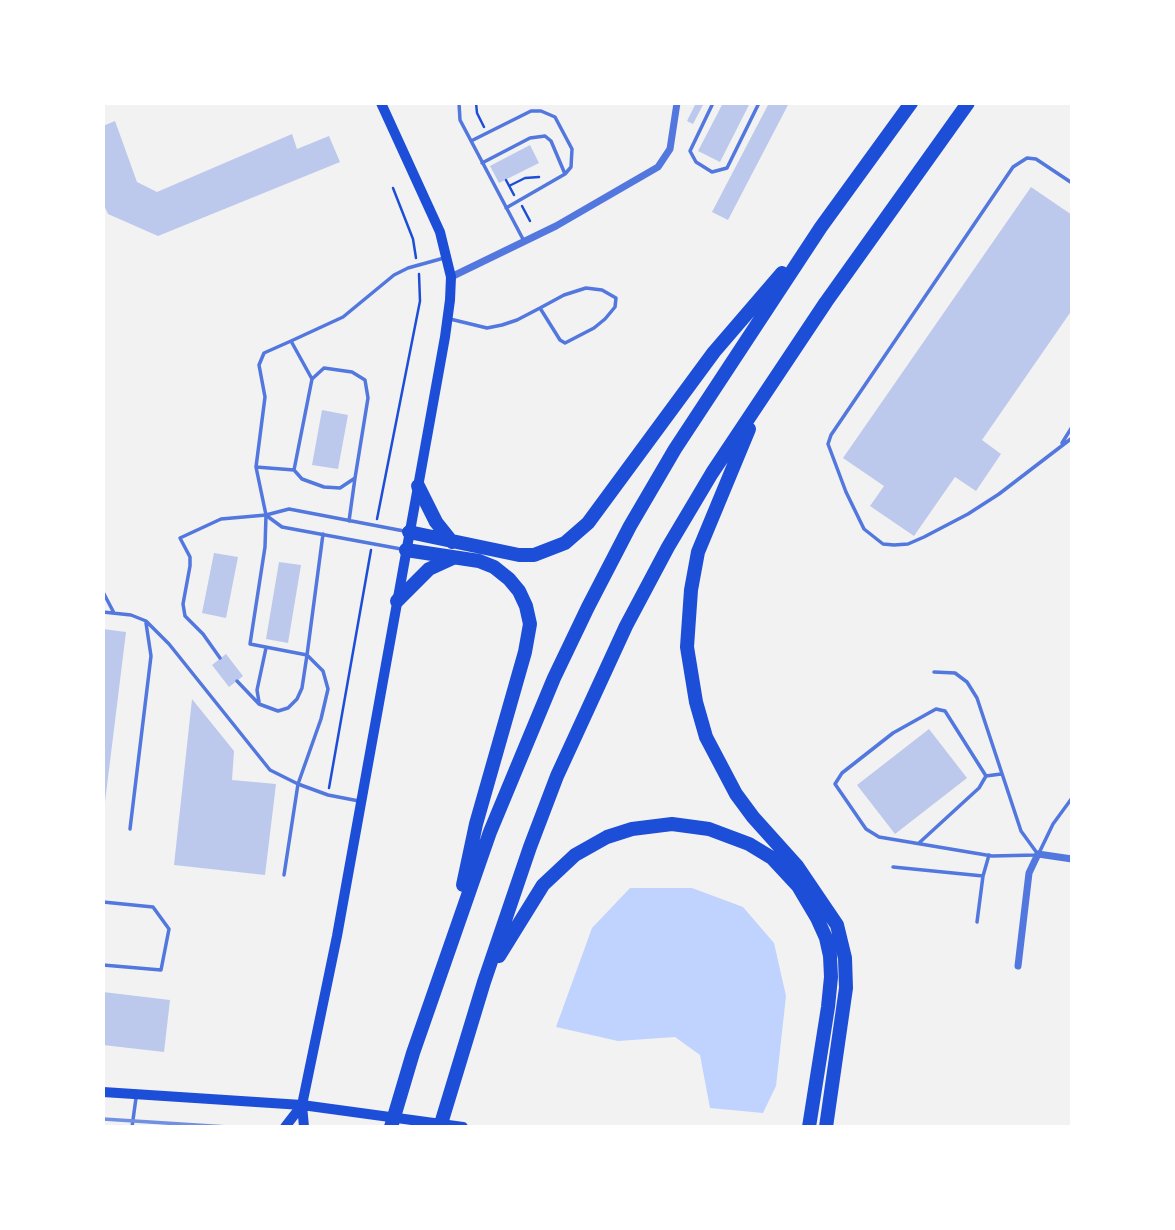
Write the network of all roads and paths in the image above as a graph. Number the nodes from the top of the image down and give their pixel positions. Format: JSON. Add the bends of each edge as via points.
{"nodes":[{"id":1,"x":381,"y":103,"type":"edge"},
{"id":2,"x":459,"y":103,"type":"edge"},
{"id":3,"x":677,"y":103,"type":"edge"},
{"id":4,"x":713,"y":103,"type":"edge"},
{"id":5,"x":759,"y":103,"type":"edge"},
{"id":6,"x":911,"y":103,"type":"edge"},
{"id":7,"x":968,"y":103,"type":"edge"},
{"id":8,"x":471,"y":141,"type":"junction"},
{"id":9,"x":482,"y":163,"type":"junction"},
{"id":10,"x":565,"y":174,"type":"junction"},
{"id":11,"x":539,"y":177,"type":"dead end"},
{"id":12,"x":1072,"y":183,"type":"edge"},
{"id":13,"x":509,"y":186,"type":"dead end"},
{"id":14,"x":393,"y":188,"type":"dead end"},
{"id":15,"x":506,"y":208,"type":"junction"},
{"id":16,"x":821,"y":226,"type":"junction"},
{"id":17,"x":524,"y":242,"type":"junction"},
{"id":18,"x":447,"y":257,"type":"junction"},
{"id":19,"x":417,"y":266,"type":"junction"},
{"id":20,"x":451,"y":277,"type":"junction"},
{"id":21,"x":540,"y":308,"type":"junction"},
{"id":22,"x":448,"y":318,"type":"junction"},
{"id":23,"x":291,"y":341,"type":"junction"},
{"id":24,"x":312,"y":379,"type":"junction"},
{"id":25,"x":765,"y":392,"type":"junction"},
{"id":26,"x":1072,"y":427,"type":"edge"},
{"id":27,"x":1072,"y":438,"type":"edge"},
{"id":28,"x":1061,"y":444,"type":"junction"},
{"id":29,"x":256,"y":467,"type":"junction"},
{"id":30,"x":294,"y":470,"type":"junction"},
{"id":31,"x":355,"y":478,"type":"junction"},
{"id":32,"x":418,"y":486,"type":"junction"},
{"id":33,"x":266,"y":515,"type":"junction"},
{"id":34,"x":349,"y":521,"type":"junction"},
{"id":35,"x":376,"y":526,"type":"junction"},
{"id":36,"x":410,"y":533,"type":"junction"},
{"id":37,"x":323,"y":534,"type":"junction"},
{"id":38,"x":452,"y":542,"type":"junction"},
{"id":39,"x":372,"y":543,"type":"junction"},
{"id":40,"x":406,"y":550,"type":"junction"},
{"id":41,"x":454,"y":557,"type":"junction"},
{"id":42,"x":103,"y":592,"type":"edge"},
{"id":43,"x":397,"y":601,"type":"junction"},
{"id":44,"x":103,"y":612,"type":"edge"},
{"id":45,"x":114,"y":613,"type":"junction"},
{"id":46,"x":146,"y":621,"type":"junction"},
{"id":47,"x":266,"y":648,"type":"junction"},
{"id":48,"x":307,"y":655,"type":"junction"},
{"id":49,"x":220,"y":658,"type":"dead end"},
{"id":50,"x":934,"y":672,"type":"dead end"},
{"id":51,"x":237,"y":681,"type":"dead end"},
{"id":52,"x":259,"y":704,"type":"junction"},
{"id":53,"x":1001,"y":774,"type":"junction"},
{"id":54,"x":986,"y":776,"type":"junction"},
{"id":55,"x":298,"y":784,"type":"junction"},
{"id":56,"x":328,"y":795,"type":"junction"},
{"id":57,"x":1072,"y":799,"type":"edge"},
{"id":58,"x":361,"y":801,"type":"junction"},
{"id":59,"x":130,"y":829,"type":"dead end"},
{"id":60,"x":919,"y":843,"type":"junction"},
{"id":61,"x":989,"y":855,"type":"junction"},
{"id":62,"x":1038,"y":855,"type":"junction"},
{"id":63,"x":1072,"y":859,"type":"edge"},
{"id":64,"x":893,"y":867,"type":"dead end"},
{"id":65,"x":284,"y":875,"type":"dead end"},
{"id":66,"x":983,"y":876,"type":"junction"},
{"id":67,"x":103,"y":902,"type":"edge"},
{"id":68,"x":977,"y":922,"type":"dead end"},
{"id":69,"x":452,"y":938,"type":"junction"},
{"id":70,"x":103,"y":965,"type":"edge"},
{"id":71,"x":1018,"y":966,"type":"dead end"},
{"id":72,"x":484,"y":982,"type":"junction"},
{"id":73,"x":103,"y":1093,"type":"edge"},
{"id":74,"x":136,"y":1093,"type":"junction"},
{"id":75,"x":302,"y":1105,"type":"junction"},
{"id":76,"x":132,"y":1127,"type":"edge"},
{"id":77,"x":285,"y":1127,"type":"edge"},
{"id":78,"x":304,"y":1127,"type":"edge"},
{"id":79,"x":391,"y":1127,"type":"edge"},
{"id":80,"x":440,"y":1127,"type":"edge"},
{"id":81,"x":464,"y":1127,"type":"edge"},
{"id":82,"x":809,"y":1127,"type":"edge"},
{"id":83,"x":827,"y":1127,"type":"edge"}],
"edges":[{"from":1,"to":18,"type":"main road","via":[[431,210]]},
{"from":2,"to":8,"type":"lane","via":[[460,120]]},
{"from":3,"to":17,"type":"street","via":[[670,149],[659,167]]},
{"from":4,"to":5,"type":"lane","via":[[690,150],[696,162],[712,172],[727,168]]},
{"from":6,"to":16,"type":"highway"},
{"from":7,"to":25,"type":"highway"},
{"from":8,"to":9,"type":"lane"},
{"from":8,"to":10,"type":"lane","via":[[531,111],[549,113],[572,149],[571,167]]},
{"from":9,"to":10,"type":"lane","via":[[530,138],[545,136]]},
{"from":9,"to":15,"type":"lane"},
{"from":10,"to":15,"type":"lane"},
{"from":11,"to":13,"type":"path"},
{"from":12,"to":28,"type":"lane","via":[[1037,159],[1027,158],[1013,167],[828,444],[864,529],[883,544],[894,545],[908,544],[968,514]]},
{"from":14,"to":19,"type":"path","via":[[413,239]]},
{"from":15,"to":17,"type":"lane"},
{"from":16,"to":38,"type":"highway","via":[[714,352],[577,535],[534,555]]},
{"from":16,"to":69,"type":"highway","via":[[676,449],[588,607],[513,775]]},
{"from":17,"to":20,"type":"street"},
{"from":18,"to":19,"type":"lane"},
{"from":18,"to":20,"type":"main road"},
{"from":19,"to":23,"type":"lane","via":[[394,275],[343,317]]},
{"from":19,"to":35,"type":"path","via":[[420,302]]},
{"from":20,"to":22,"type":"main road"},
{"from":21,"to":21,"type":"lane","via":[[586,288],[616,298],[605,319],[565,344]]},
{"from":21,"to":22,"type":"lane","via":[[486,328]]},
{"from":22,"to":32,"type":"main road"},
{"from":23,"to":24,"type":"lane"},
{"from":23,"to":29,"type":"lane","via":[[264,354],[259,365],[265,397]]},
{"from":24,"to":30,"type":"lane"},
{"from":24,"to":31,"type":"lane","via":[[324,368],[352,372],[365,380],[368,398]]},
{"from":25,"to":72,"type":"highway","via":[[712,472],[626,626],[530,847]]},
{"from":25,"to":83,"type":"highway","via":[[698,552],[687,647],[706,737],[736,794],[797,866],[837,925],[846,988]]},
{"from":26,"to":28,"type":"lane"},
{"from":27,"to":28,"type":"lane"},
{"from":29,"to":30,"type":"lane"},
{"from":29,"to":33,"type":"lane"},
{"from":30,"to":31,"type":"lane","via":[[302,480],[324,487],[340,488]]},
{"from":31,"to":34,"type":"lane"},
{"from":32,"to":36,"type":"main road"},
{"from":32,"to":38,"type":"highway"},
{"from":33,"to":34,"type":"lane","via":[[289,509]]},
{"from":33,"to":37,"type":"lane","via":[[282,527]]},
{"from":33,"to":47,"type":"lane","via":[[250,644]]},
{"from":33,"to":49,"type":"lane","via":[[221,519],[180,538],[190,557],[184,616]]},
{"from":34,"to":35,"type":"lane"},
{"from":35,"to":36,"type":"lane"},
{"from":36,"to":38,"type":"highway"},
{"from":36,"to":40,"type":"main road"},
{"from":37,"to":39,"type":"lane"},
{"from":37,"to":48,"type":"lane"},
{"from":39,"to":40,"type":"lane"},
{"from":39,"to":56,"type":"path"},
{"from":40,"to":41,"type":"highway"},
{"from":40,"to":43,"type":"main road"},
{"from":41,"to":43,"type":"highway","via":[[429,569]]},
{"from":41,"to":69,"type":"highway","via":[[479,561],[509,579],[519,591],[530,624],[476,824]]},
{"from":42,"to":45,"type":"lane"},
{"from":43,"to":58,"type":"main road"},
{"from":44,"to":45,"type":"lane"},
{"from":45,"to":46,"type":"lane"},
{"from":46,"to":55,"type":"lane","via":[[270,769]]},
{"from":46,"to":59,"type":"lane","via":[[151,656]]},
{"from":47,"to":48,"type":"lane"},
{"from":47,"to":52,"type":"lane","via":[[257,690]]},
{"from":48,"to":52,"type":"lane","via":[[297,699],[278,711]]},
{"from":48,"to":55,"type":"lane","via":[[323,671],[328,690]]},
{"from":50,"to":53,"type":"lane","via":[[955,673],[968,682]]},
{"from":51,"to":52,"type":"lane"},
{"from":53,"to":54,"type":"lane"},
{"from":53,"to":62,"type":"lane","via":[[1021,831]]},
{"from":54,"to":60,"type":"lane","via":[[979,788]]},
{"from":54,"to":60,"type":"lane","via":[[946,710],[936,709],[893,733],[842,773],[835,783],[866,829],[879,837]]},
{"from":55,"to":56,"type":"lane"},
{"from":55,"to":65,"type":"lane"},
{"from":56,"to":58,"type":"lane"},
{"from":57,"to":62,"type":"lane"},
{"from":58,"to":75,"type":"main road"},
{"from":60,"to":61,"type":"lane"},
{"from":61,"to":62,"type":"lane"},
{"from":61,"to":66,"type":"lane"},
{"from":62,"to":63,"type":"street"},
{"from":62,"to":71,"type":"street","via":[[1029,873]]},
{"from":64,"to":66,"type":"lane"},
{"from":66,"to":68,"type":"lane"},
{"from":67,"to":70,"type":"lane","via":[[153,907],[169,929],[160,970]]},
{"from":69,"to":79,"type":"highway"},
{"from":72,"to":80,"type":"highway"},
{"from":72,"to":82,"type":"highway","via":[[543,885],[590,845],[632,829],[661,825],[693,825],[728,835],[772,858],[786,871],[809,902],[826,938],[831,977]]},
{"from":73,"to":74,"type":"main road"},
{"from":74,"to":75,"type":"main road"},
{"from":74,"to":76,"type":"lane"},
{"from":75,"to":77,"type":"main road"},
{"from":75,"to":78,"type":"main road"},
{"from":75,"to":81,"type":"main road"}]}
